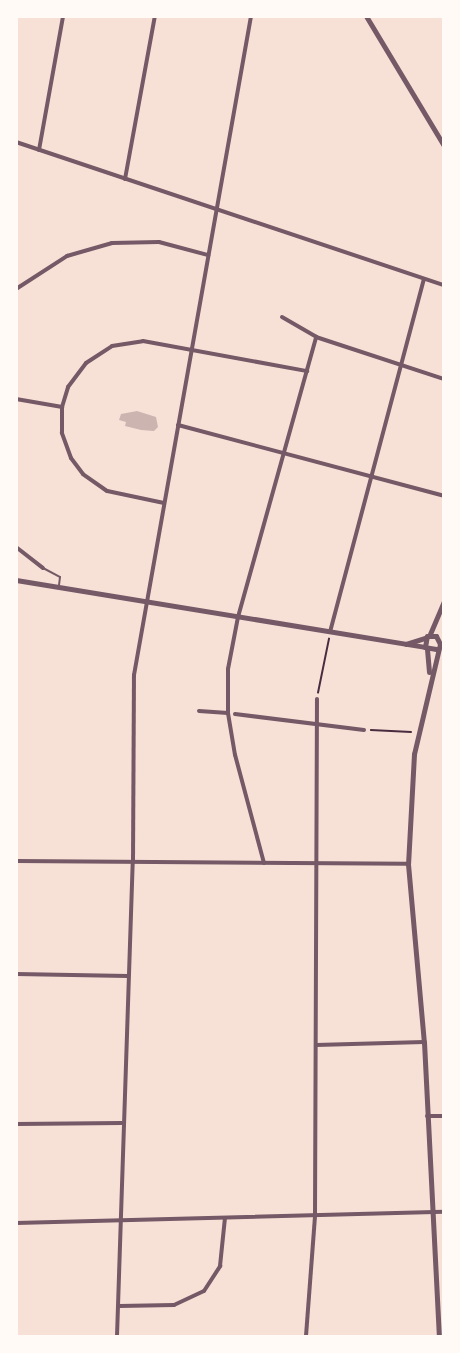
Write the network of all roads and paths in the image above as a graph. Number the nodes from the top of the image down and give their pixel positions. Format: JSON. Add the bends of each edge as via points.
{"nodes":[{"id":1,"x":63,"y":16,"type":"edge"},
{"id":2,"x":155,"y":16,"type":"edge"},
{"id":3,"x":251,"y":16,"type":"edge"},
{"id":4,"x":366,"y":16,"type":"edge"},
{"id":5,"x":16,"y":142,"type":"edge"},
{"id":6,"x":444,"y":146,"type":"edge"},
{"id":7,"x":39,"y":150,"type":"junction"},
{"id":8,"x":125,"y":180,"type":"junction"},
{"id":9,"x":216,"y":210,"type":"junction"},
{"id":10,"x":208,"y":255,"type":"junction"},
{"id":11,"x":424,"y":279,"type":"junction"},
{"id":12,"x":444,"y":285,"type":"edge"},
{"id":13,"x":16,"y":289,"type":"edge"},
{"id":14,"x":282,"y":317,"type":"dead end"},
{"id":15,"x":316,"y":337,"type":"junction"},
{"id":16,"x":192,"y":349,"type":"junction"},
{"id":17,"x":400,"y":364,"type":"junction"},
{"id":18,"x":307,"y":371,"type":"junction"},
{"id":19,"x":444,"y":379,"type":"edge"},
{"id":20,"x":16,"y":399,"type":"edge"},
{"id":21,"x":62,"y":407,"type":"junction"},
{"id":22,"x":178,"y":425,"type":"junction"},
{"id":23,"x":286,"y":453,"type":"junction"},
{"id":24,"x":369,"y":476,"type":"junction"},
{"id":25,"x":444,"y":496,"type":"edge"},
{"id":26,"x":164,"y":503,"type":"junction"},
{"id":27,"x":16,"y":547,"type":"edge"},
{"id":28,"x":43,"y":568,"type":"joint"},
{"id":29,"x":16,"y":580,"type":"edge"},
{"id":30,"x":59,"y":587,"type":"junction"},
{"id":31,"x":147,"y":601,"type":"junction"},
{"id":32,"x":444,"y":601,"type":"edge"},
{"id":33,"x":238,"y":617,"type":"junction"},
{"id":34,"x":438,"y":622,"type":"junction"},
{"id":35,"x":330,"y":632,"type":"junction"},
{"id":36,"x":427,"y":636,"type":"junction"},
{"id":37,"x":438,"y":638,"type":"junction"},
{"id":38,"x":404,"y":644,"type":"junction"},
{"id":39,"x":426,"y":648,"type":"junction"},
{"id":40,"x":436,"y":649,"type":"junction"},
{"id":41,"x":430,"y":680,"type":"junction"},
{"id":42,"x":317,"y":699,"type":"joint"},
{"id":43,"x":199,"y":711,"type":"dead end"},
{"id":44,"x":228,"y":713,"type":"junction"},
{"id":45,"x":235,"y":714,"type":"dead end"},
{"id":46,"x":314,"y":723,"type":"junction"},
{"id":47,"x":364,"y":730,"type":"joint"},
{"id":48,"x":418,"y":732,"type":"junction"},
{"id":49,"x":16,"y":861,"type":"edge"},
{"id":50,"x":133,"y":862,"type":"junction"},
{"id":51,"x":264,"y":863,"type":"junction"},
{"id":52,"x":316,"y":864,"type":"junction"},
{"id":53,"x":408,"y":864,"type":"junction"},
{"id":54,"x":16,"y":974,"type":"edge"},
{"id":55,"x":128,"y":976,"type":"junction"},
{"id":56,"x":424,"y":1042,"type":"junction"},
{"id":57,"x":316,"y":1045,"type":"junction"},
{"id":58,"x":427,"y":1116,"type":"junction"},
{"id":59,"x":444,"y":1116,"type":"edge"},
{"id":60,"x":122,"y":1123,"type":"junction"},
{"id":61,"x":16,"y":1124,"type":"edge"},
{"id":62,"x":434,"y":1212,"type":"junction"},
{"id":63,"x":444,"y":1212,"type":"edge"},
{"id":64,"x":315,"y":1215,"type":"junction"},
{"id":65,"x":225,"y":1218,"type":"junction"},
{"id":66,"x":121,"y":1221,"type":"junction"},
{"id":67,"x":16,"y":1223,"type":"edge"},
{"id":68,"x":119,"y":1306,"type":"junction"},
{"id":69,"x":117,"y":1336,"type":"edge"},
{"id":70,"x":306,"y":1336,"type":"edge"},
{"id":71,"x":439,"y":1336,"type":"edge"}],
"edges":[{"from":1,"to":7,"type":"street"},
{"from":2,"to":8,"type":"street"},
{"from":3,"to":9,"type":"street"},
{"from":4,"to":6,"type":"street"},
{"from":5,"to":7,"type":"street"},
{"from":7,"to":8,"type":"street"},
{"from":8,"to":9,"type":"street"},
{"from":9,"to":10,"type":"street"},
{"from":9,"to":11,"type":"street"},
{"from":10,"to":13,"type":"street","via":[[159,242],[112,243],[67,256]]},
{"from":10,"to":16,"type":"street"},
{"from":11,"to":12,"type":"street"},
{"from":11,"to":17,"type":"street"},
{"from":14,"to":15,"type":"street"},
{"from":15,"to":17,"type":"street"},
{"from":15,"to":18,"type":"street"},
{"from":16,"to":18,"type":"street"},
{"from":16,"to":21,"type":"street","via":[[143,341],[112,346],[79,370]]},
{"from":16,"to":22,"type":"street"},
{"from":17,"to":19,"type":"street"},
{"from":17,"to":24,"type":"street"},
{"from":18,"to":23,"type":"street"},
{"from":20,"to":21,"type":"street"},
{"from":21,"to":26,"type":"street","via":[[64,441],[83,474],[116,495]]},
{"from":22,"to":23,"type":"street"},
{"from":22,"to":26,"type":"street"},
{"from":23,"to":24,"type":"street"},
{"from":23,"to":33,"type":"street"},
{"from":24,"to":25,"type":"street"},
{"from":24,"to":35,"type":"street"},
{"from":26,"to":31,"type":"street"},
{"from":27,"to":28,"type":"street"},
{"from":28,"to":30,"type":"lane","via":[[60,577]]},
{"from":29,"to":30,"type":"street"},
{"from":30,"to":31,"type":"street"},
{"from":31,"to":33,"type":"street"},
{"from":31,"to":50,"type":"street","via":[[134,675]]},
{"from":32,"to":34,"type":"street"},
{"from":33,"to":35,"type":"street"},
{"from":33,"to":44,"type":"street","via":[[228,669]]},
{"from":34,"to":36,"type":"street"},
{"from":34,"to":37,"type":"street"},
{"from":35,"to":38,"type":"street"},
{"from":35,"to":42,"type":"path"},
{"from":36,"to":37,"type":"street"},
{"from":36,"to":38,"type":"street"},
{"from":36,"to":39,"type":"street"},
{"from":37,"to":40,"type":"street"},
{"from":38,"to":39,"type":"street"},
{"from":39,"to":40,"type":"street"},
{"from":39,"to":41,"type":"street"},
{"from":40,"to":41,"type":"street"},
{"from":41,"to":48,"type":"street"},
{"from":42,"to":46,"type":"street"},
{"from":43,"to":44,"type":"street"},
{"from":44,"to":51,"type":"street"},
{"from":45,"to":46,"type":"street"},
{"from":46,"to":47,"type":"street"},
{"from":46,"to":52,"type":"street"},
{"from":47,"to":48,"type":"path"},
{"from":48,"to":53,"type":"street"},
{"from":49,"to":50,"type":"street"},
{"from":50,"to":51,"type":"street"},
{"from":50,"to":55,"type":"street"},
{"from":51,"to":52,"type":"street"},
{"from":52,"to":53,"type":"street"},
{"from":52,"to":57,"type":"street"},
{"from":53,"to":56,"type":"street"},
{"from":54,"to":55,"type":"street"},
{"from":55,"to":60,"type":"street"},
{"from":56,"to":57,"type":"street"},
{"from":56,"to":58,"type":"street"},
{"from":57,"to":64,"type":"street"},
{"from":58,"to":59,"type":"street"},
{"from":58,"to":62,"type":"street"},
{"from":60,"to":61,"type":"street"},
{"from":60,"to":66,"type":"street"},
{"from":62,"to":63,"type":"street"},
{"from":62,"to":64,"type":"street"},
{"from":62,"to":71,"type":"street"},
{"from":64,"to":65,"type":"street"},
{"from":64,"to":70,"type":"street"},
{"from":65,"to":66,"type":"street"},
{"from":65,"to":68,"type":"street","via":[[220,1266],[204,1291],[174,1305]]},
{"from":66,"to":67,"type":"street"},
{"from":66,"to":68,"type":"street"},
{"from":68,"to":69,"type":"street"}]}
